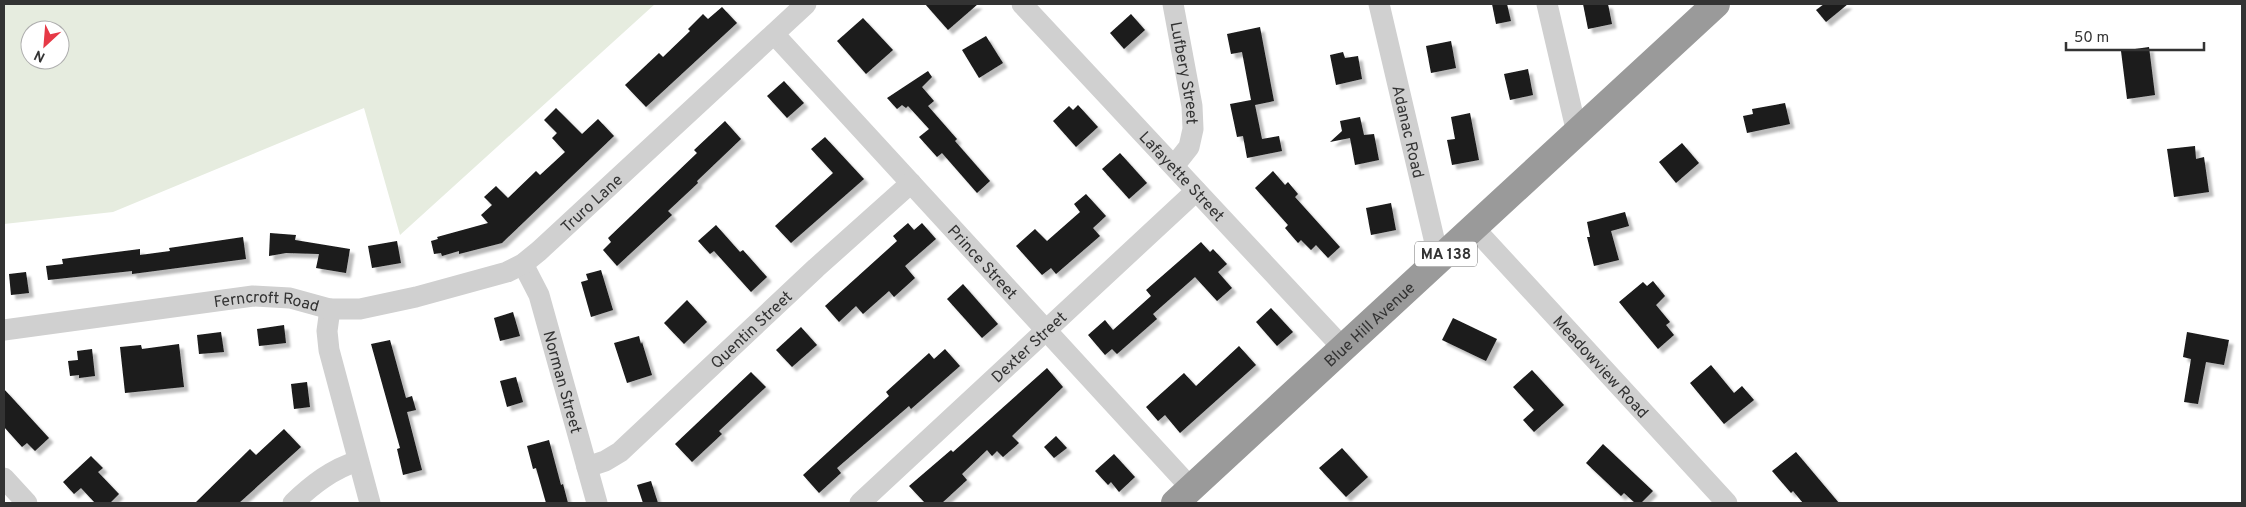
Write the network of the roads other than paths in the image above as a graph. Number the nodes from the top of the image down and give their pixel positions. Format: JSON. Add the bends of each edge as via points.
{"nodes":[{"id":1,"x":806,"y":4,"type":"edge"},
{"id":2,"x":1022,"y":4,"type":"edge"},
{"id":3,"x":1172,"y":4,"type":"edge"},
{"id":4,"x":1379,"y":4,"type":"edge"},
{"id":5,"x":1547,"y":4,"type":"edge"},
{"id":6,"x":1716,"y":4,"type":"edge"},
{"id":7,"x":774,"y":34,"type":"junction"},
{"id":8,"x":1577,"y":133,"type":"junction"},
{"id":9,"x":1174,"y":166,"type":"junction"},
{"id":10,"x":911,"y":183,"type":"junction"},
{"id":11,"x":1196,"y":191,"type":"junction"},
{"id":12,"x":1474,"y":228,"type":"junction"},
{"id":13,"x":1439,"y":260,"type":"junction"},
{"id":14,"x":523,"y":264,"type":"junction"},
{"id":15,"x":330,"y":309,"type":"junction"},
{"id":16,"x":4,"y":330,"type":"edge"},
{"id":17,"x":1047,"y":331,"type":"junction"},
{"id":18,"x":1343,"y":348,"type":"junction"},
{"id":19,"x":358,"y":460,"type":"junction"},
{"id":20,"x":587,"y":467,"type":"junction"},
{"id":21,"x":4,"y":478,"type":"edge"},
{"id":22,"x":1183,"y":496,"type":"edge"},
{"id":23,"x":27,"y":503,"type":"edge"},
{"id":24,"x":293,"y":503,"type":"edge"},
{"id":25,"x":370,"y":503,"type":"edge"},
{"id":26,"x":597,"y":503,"type":"edge"},
{"id":27,"x":860,"y":503,"type":"edge"},
{"id":28,"x":1727,"y":503,"type":"edge"}],
"edges":[{"from":1,"to":7,"type":"street","name":"Truro Lane"},
{"from":2,"to":9,"type":"street","name":"Lafayette Street"},
{"from":3,"to":9,"type":"street","name":"Lufbery Street","via":[[1193,123],[1189,147]]},
{"from":4,"to":13,"type":"street","name":"Adanac Road"},
{"from":5,"to":8,"type":"street"},
{"from":6,"to":8,"type":"highway","name":"Blue Hill Avenue","number":"MA 138"},
{"from":7,"to":10,"type":"street","name":"Prince Street"},
{"from":7,"to":14,"type":"street","name":"Truro Lane"},
{"from":8,"to":12,"type":"highway","name":"Blue Hill Avenue","number":"MA 138"},
{"from":9,"to":11,"type":"street","name":"Lafayette Street"},
{"from":10,"to":17,"type":"street","name":"Prince Street"},
{"from":10,"to":20,"type":"street","name":"Quentin Street","via":[[620,452]]},
{"from":11,"to":17,"type":"street","name":"Dexter Street"},
{"from":11,"to":18,"type":"street","name":"Lafayette Street"},
{"from":12,"to":13,"type":"highway","name":"Blue Hill Avenue","number":"MA 138"},
{"from":12,"to":28,"type":"street","name":"Meadowview Road"},
{"from":13,"to":18,"type":"highway","name":"Blue Hill Avenue","number":"MA 138"},
{"from":14,"to":15,"type":"street","name":"Truro Lane","via":[[507,272],[391,303],[350,310]]},
{"from":14,"to":20,"type":"street","name":"Norman Street","via":[[539,295]]},
{"from":15,"to":16,"type":"street","name":"Ferncroft Road","via":[[290,298],[253,296]]},
{"from":15,"to":19,"type":"street","name":"Ferncroft Road","via":[[329,350]]},
{"from":17,"to":22,"type":"street","name":"Prince Street"},
{"from":17,"to":27,"type":"street","name":"Dexter Street"},
{"from":18,"to":22,"type":"highway","name":"Blue Hill Avenue","number":"MA 138"},
{"from":19,"to":24,"type":"street","via":[[316,482]]},
{"from":19,"to":25,"type":"street","name":"Ferncroft Road"},
{"from":20,"to":26,"type":"street","name":"Norman Street"},
{"from":21,"to":23,"type":"street"}]}
